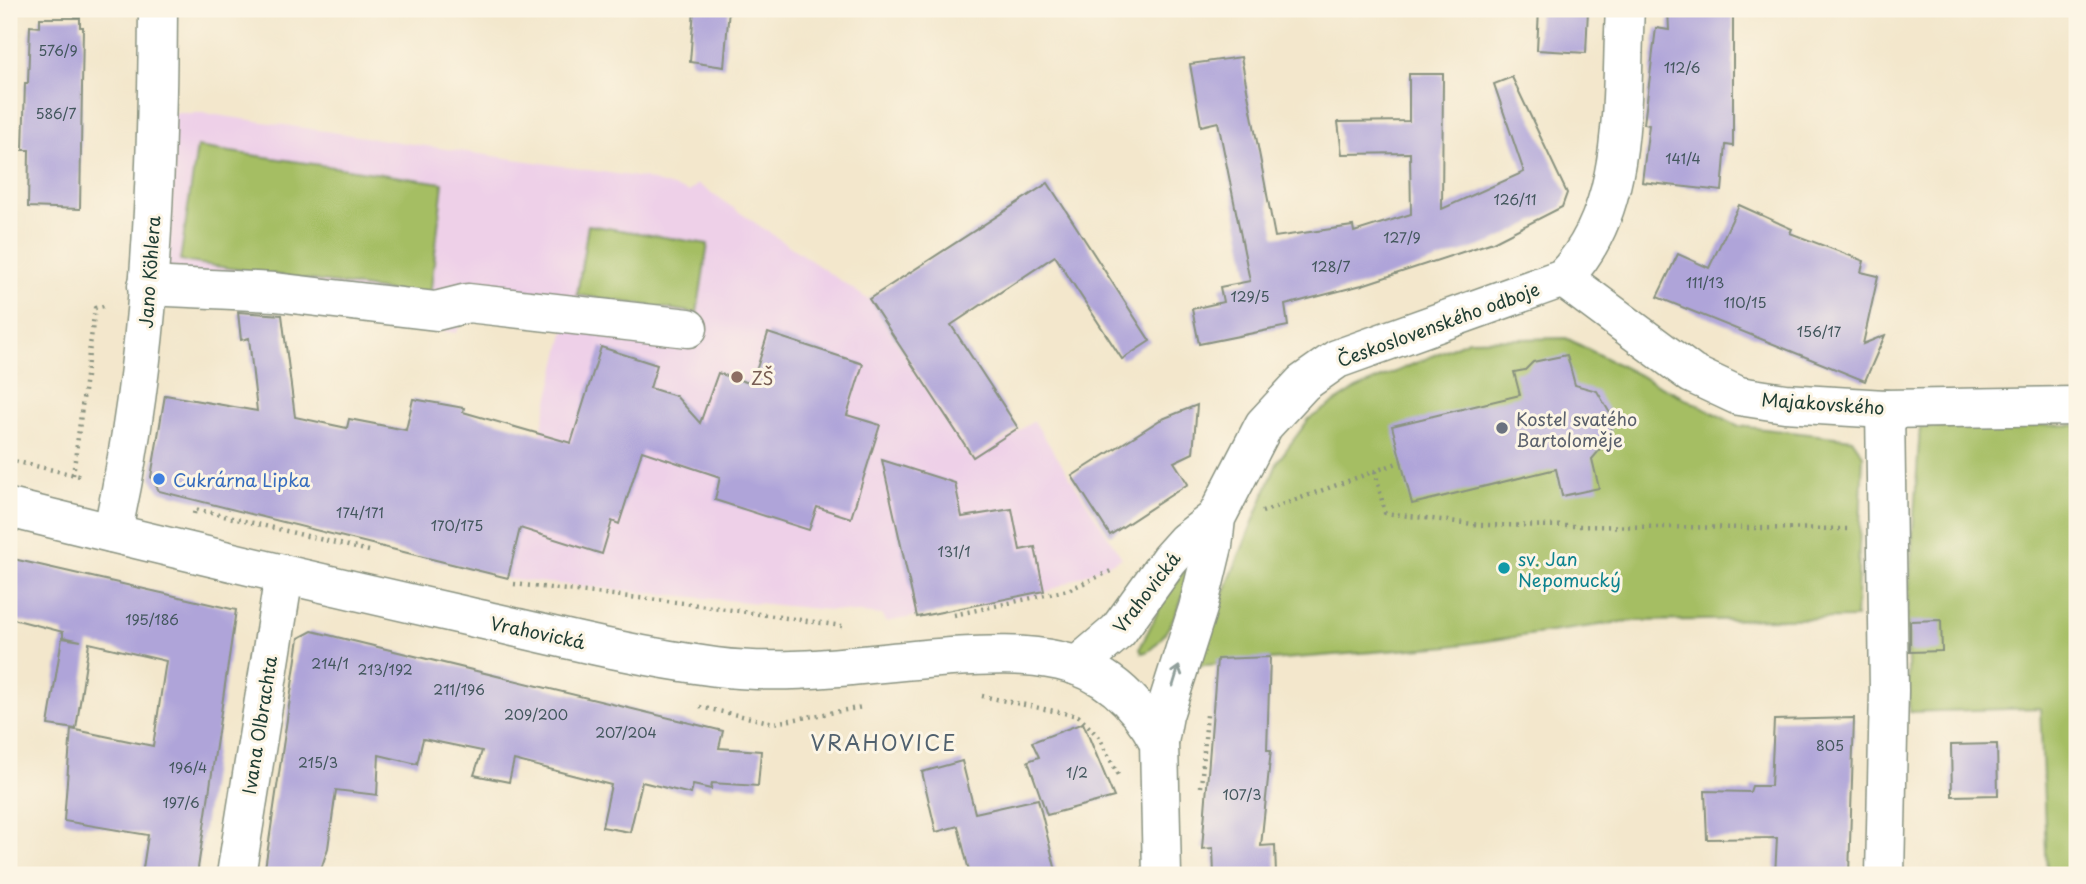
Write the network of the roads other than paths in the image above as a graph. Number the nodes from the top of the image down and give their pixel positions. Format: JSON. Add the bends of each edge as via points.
{"nodes":[{"id":1,"x":158,"y":9,"type":"edge"},
{"id":2,"x":1625,"y":9,"type":"edge"},
{"id":3,"x":1563,"y":278,"type":"junction"},
{"id":4,"x":147,"y":286,"type":"junction"},
{"id":5,"x":688,"y":328,"type":"dead end"},
{"id":6,"x":2077,"y":406,"type":"edge"},
{"id":7,"x":1885,"y":409,"type":"junction"},
{"id":8,"x":9,"y":508,"type":"edge"},
{"id":9,"x":1216,"y":518,"type":"junction"},
{"id":10,"x":112,"y":533,"type":"junction"},
{"id":11,"x":284,"y":575,"type":"junction"},
{"id":12,"x":1077,"y":666,"type":"junction"},
{"id":13,"x":1159,"y":742,"type":"junction"},
{"id":14,"x":236,"y":875,"type":"edge"},
{"id":15,"x":1162,"y":875,"type":"edge"},
{"id":16,"x":1885,"y":875,"type":"edge"}],
"edges":[{"from":1,"to":4,"type":"street","name":"Jano Köhlera","via":[[157,162]]},
{"from":2,"to":3,"type":"street","via":[[1618,134],[1609,196],[1589,247]]},
{"from":3,"to":7,"type":"street","name":"Majakovského","via":[[1692,374],[1728,391],[1785,403]]},
{"from":3,"to":9,"type":"street","name":"Československého odboje","via":[[1352,353],[1325,367],[1283,401],[1264,425]]},
{"from":4,"to":5,"type":"street","via":[[275,292],[436,311],[468,303]]},
{"from":4,"to":10,"type":"street","name":"Jano Köhlera","via":[[140,380]]},
{"from":6,"to":7,"type":"street","name":"Majakovského"},
{"from":7,"to":16,"type":"street","via":[[1889,690]]},
{"from":8,"to":10,"type":"street","name":"Vrahovická"},
{"from":9,"to":12,"type":"street","name":"Vrahovická","via":[[1186,541],[1118,631]]},
{"from":13,"to":9,"type":"street","name":"Československého odboje","one_way":true,"via":[[1201,596]]},
{"from":10,"to":11,"type":"street","name":"Vrahovická"},
{"from":11,"to":12,"type":"street","name":"Vrahovická","via":[[715,667],[772,671],[1007,655]]},
{"from":11,"to":14,"type":"street","name":"Ivana Olbrachta"},
{"from":12,"to":13,"type":"street","name":"Vrahovická","via":[[1124,693]]},
{"from":13,"to":15,"type":"street","name":"Československého odboje"}]}
